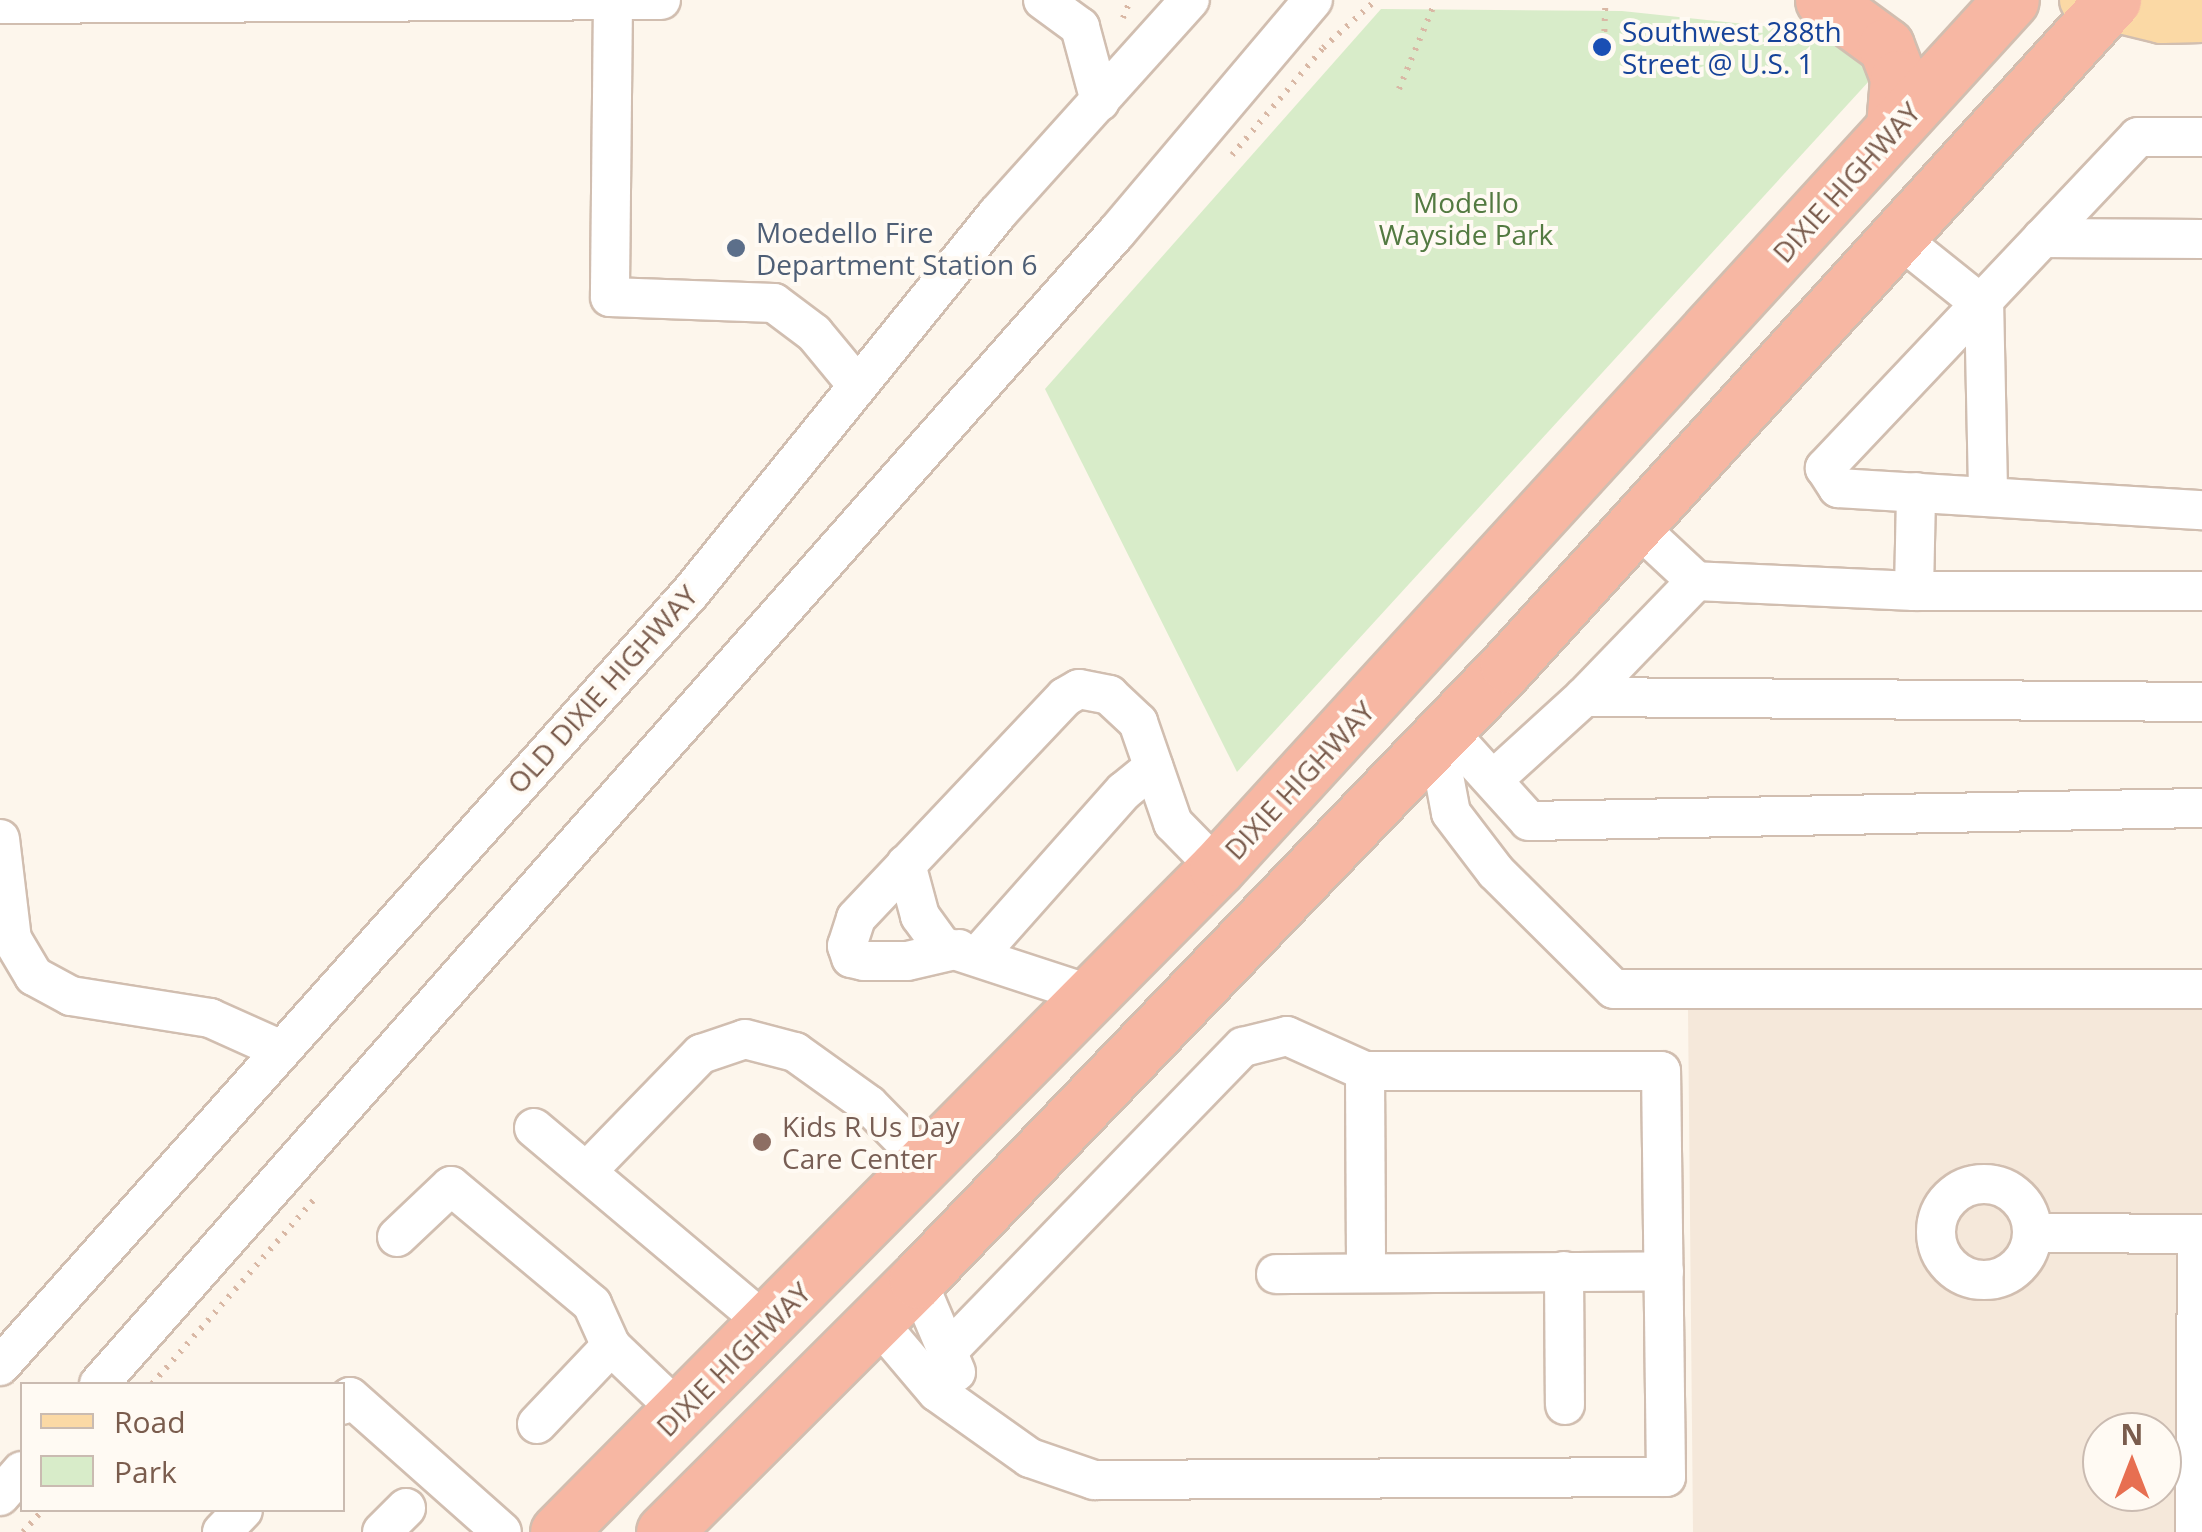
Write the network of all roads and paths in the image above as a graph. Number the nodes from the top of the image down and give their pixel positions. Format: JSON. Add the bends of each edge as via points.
{"nodes":[{"id":1,"x":661,"y":0,"type":"edge"},
{"id":2,"x":1043,"y":0,"type":"edge"},
{"id":3,"x":1190,"y":0,"type":"edge"},
{"id":4,"x":1313,"y":0,"type":"edge"},
{"id":5,"x":1823,"y":0,"type":"edge"},
{"id":6,"x":2011,"y":0,"type":"edge"},
{"id":7,"x":1130,"y":1,"type":"edge"},
{"id":8,"x":612,"y":2,"type":"edge"},
{"id":9,"x":2102,"y":2,"type":"edge"},
{"id":10,"x":0,"y":4,"type":"edge"},
{"id":11,"x":1434,"y":5,"type":"dead end"},
{"id":12,"x":1605,"y":6,"type":"dead end"},
{"id":13,"x":1123,"y":18,"type":"dead end"},
{"id":14,"x":2202,"y":18,"type":"edge"},
{"id":15,"x":1604,"y":42,"type":"dead end"},
{"id":16,"x":1399,"y":89,"type":"dead end"},
{"id":17,"x":1100,"y":102,"type":"junction"},
{"id":18,"x":1894,"y":127,"type":"junction"},
{"id":19,"x":2202,"y":137,"type":"edge"},
{"id":20,"x":2042,"y":238,"type":"junction"},
{"id":21,"x":2202,"y":238,"type":"edge"},
{"id":22,"x":1900,"y":239,"type":"junction"},
{"id":23,"x":1982,"y":301,"type":"junction"},
{"id":24,"x":857,"y":386,"type":"junction"},
{"id":25,"x":1656,"y":392,"type":"junction"},
{"id":26,"x":1916,"y":492,"type":"junction"},
{"id":27,"x":1988,"y":497,"type":"junction"},
{"id":28,"x":2202,"y":510,"type":"edge"},
{"id":29,"x":1637,"y":526,"type":"junction"},
{"id":30,"x":1696,"y":581,"type":"junction"},
{"id":31,"x":1914,"y":590,"type":"junction"},
{"id":32,"x":2202,"y":592,"type":"edge"},
{"id":33,"x":1584,"y":697,"type":"junction"},
{"id":34,"x":2202,"y":702,"type":"edge"},
{"id":35,"x":1441,"y":733,"type":"junction"},
{"id":36,"x":1154,"y":767,"type":"junction"},
{"id":37,"x":1494,"y":779,"type":"junction"},
{"id":38,"x":2202,"y":808,"type":"edge"},
{"id":39,"x":0,"y":840,"type":"edge"},
{"id":40,"x":906,"y":864,"type":"junction"},
{"id":41,"x":1217,"y":868,"type":"junction"},
{"id":42,"x":1143,"y":946,"type":"junction"},
{"id":43,"x":969,"y":951,"type":"junction"},
{"id":44,"x":2202,"y":988,"type":"edge"},
{"id":45,"x":1092,"y":995,"type":"junction"},
{"id":46,"x":279,"y":1049,"type":"junction"},
{"id":47,"x":1365,"y":1071,"type":"junction"},
{"id":48,"x":534,"y":1128,"type":"dead end"},
{"id":49,"x":927,"y":1164,"type":"junction"},
{"id":50,"x":589,"y":1168,"type":"junction"},
{"id":51,"x":2032,"y":1233,"type":"dead end"},
{"id":52,"x":2199,"y":1234,"type":"edge"},
{"id":53,"x":397,"y":1237,"type":"dead end"},
{"id":54,"x":1664,"y":1271,"type":"junction"},
{"id":55,"x":1366,"y":1272,"type":"junction"},
{"id":56,"x":1564,"y":1272,"type":"junction"},
{"id":57,"x":1276,"y":1274,"type":"dead end"},
{"id":58,"x":918,"y":1280,"type":"junction"},
{"id":59,"x":875,"y":1319,"type":"junction"},
{"id":60,"x":767,"y":1324,"type":"junction"},
{"id":61,"x":611,"y":1346,"type":"junction"},
{"id":62,"x":947,"y":1352,"type":"junction"},
{"id":63,"x":0,"y":1366,"type":"edge"},
{"id":64,"x":101,"y":1382,"type":"edge"},
{"id":65,"x":345,"y":1402,"type":"edge"},
{"id":66,"x":1565,"y":1405,"type":"dead end"},
{"id":67,"x":680,"y":1412,"type":"junction"},
{"id":68,"x":979,"y":1420,"type":"junction"},
{"id":69,"x":538,"y":1424,"type":"dead end"},
{"id":70,"x":20,"y":1473,"type":"edge"},
{"id":71,"x":0,"y":1496,"type":"edge"},
{"id":72,"x":41,"y":1512,"type":"edge"},
{"id":73,"x":241,"y":1512,"type":"edge"},
{"id":74,"x":23,"y":1532,"type":"edge"},
{"id":75,"x":222,"y":1532,"type":"edge"},
{"id":76,"x":502,"y":1532,"type":"edge"},
{"id":77,"x":558,"y":1532,"type":"edge"},
{"id":78,"x":622,"y":1532,"type":"edge"},
{"id":79,"x":664,"y":1532,"type":"edge"},
{"id":80,"x":2196,"y":1532,"type":"edge"}],
"edges":[{"from":1,"to":8,"type":"street"},
{"from":2,"to":17,"type":"street","via":[[1080,27]]},
{"from":3,"to":17,"type":"street","name":"OLD DIXIE HIGHWAY"},
{"from":4,"to":64,"type":"street","via":[[1103,248]]},
{"from":5,"to":18,"type":"highway","via":[[1886,46],[1898,78]]},
{"from":6,"to":18,"type":"highway","name":"DIXIE HIGHWAY"},
{"from":7,"to":13,"type":"path"},
{"from":8,"to":10,"type":"street"},
{"from":8,"to":24,"type":"street","via":[[610,296],[774,303],[814,333]]},
{"from":9,"to":14,"type":"main road","via":[[2162,19]]},
{"from":9,"to":22,"type":"highway"},
{"from":11,"to":16,"type":"path"},
{"from":12,"to":15,"type":"path"},
{"from":17,"to":24,"type":"street","name":"OLD DIXIE HIGHWAY","via":[[996,214]]},
{"from":18,"to":25,"type":"highway","name":"DIXIE HIGHWAY"},
{"from":19,"to":20,"type":"street","via":[[2138,137]]},
{"from":20,"to":21,"type":"street"},
{"from":20,"to":23,"type":"street"},
{"from":22,"to":23,"type":"street"},
{"from":22,"to":29,"type":"highway"},
{"from":23,"to":26,"type":"street","via":[[1825,468],[1838,488]]},
{"from":23,"to":27,"type":"street"},
{"from":24,"to":46,"type":"street","name":"OLD DIXIE HIGHWAY","via":[[691,592]]},
{"from":25,"to":35,"type":"highway","via":[[1600,517],[1442,679],[1432,702]]},
{"from":25,"to":41,"type":"highway","name":"DIXIE HIGHWAY"},
{"from":26,"to":27,"type":"street"},
{"from":26,"to":31,"type":"street"},
{"from":27,"to":28,"type":"street"},
{"from":29,"to":30,"type":"street"},
{"from":29,"to":35,"type":"highway"},
{"from":30,"to":31,"type":"street"},
{"from":30,"to":33,"type":"street"},
{"from":31,"to":32,"type":"street"},
{"from":33,"to":34,"type":"street"},
{"from":33,"to":37,"type":"street"},
{"from":35,"to":37,"type":"street"},
{"from":35,"to":44,"type":"street","via":[[1451,813],[1496,872],[1614,989]]},
{"from":35,"to":58,"type":"highway"},
{"from":36,"to":40,"type":"street","via":[[1148,737],[1126,708],[1109,694],[1079,689],[1064,697]]},
{"from":36,"to":41,"type":"street","via":[[1164,806]]},
{"from":36,"to":43,"type":"street"},
{"from":37,"to":38,"type":"street","via":[[1529,822]]},
{"from":39,"to":46,"type":"street","via":[[12,939],[34,976],[71,996],[210,1018]]},
{"from":40,"to":43,"type":"street","via":[[926,929],[942,946]]},
{"from":40,"to":43,"type":"street","via":[[856,918],[847,946],[852,958],[907,960]]},
{"from":41,"to":42,"type":"highway","name":"DIXIE HIGHWAY"},
{"from":42,"to":45,"type":"highway","name":"DIXIE HIGHWAY"},
{"from":42,"to":59,"type":"highway","via":[[1064,1068],[873,1275],[866,1296]]},
{"from":43,"to":45,"type":"street"},
{"from":45,"to":49,"type":"highway","name":"DIXIE HIGHWAY"},
{"from":46,"to":63,"type":"street","name":"OLD DIXIE HIGHWAY"},
{"from":47,"to":54,"type":"street","via":[[1661,1071]]},
{"from":47,"to":55,"type":"street"},
{"from":47,"to":62,"type":"street","via":[[1287,1036],[1243,1047]]},
{"from":48,"to":50,"type":"street"},
{"from":49,"to":50,"type":"street","via":[[869,1106],[795,1052],[745,1040],[701,1054]]},
{"from":49,"to":60,"type":"highway","name":"DIXIE HIGHWAY"},
{"from":50,"to":60,"type":"street"},
{"from":51,"to":52,"type":"street"},
{"from":52,"to":80,"type":"street"},
{"from":53,"to":61,"type":"street","via":[[451,1186],[592,1304]]},
{"from":54,"to":56,"type":"street"},
{"from":54,"to":68,"type":"street","via":[[1666,1476],[1094,1480],[1030,1458]]},
{"from":55,"to":56,"type":"street"},
{"from":55,"to":57,"type":"street"},
{"from":56,"to":66,"type":"street"},
{"from":58,"to":59,"type":"highway"},
{"from":58,"to":62,"type":"street"},
{"from":59,"to":68,"type":"street","via":[[937,1392]]},
{"from":59,"to":79,"type":"highway"},
{"from":60,"to":67,"type":"highway","name":"DIXIE HIGHWAY"},
{"from":60,"to":78,"type":"highway","via":[[767,1360],[754,1392]]},
{"from":61,"to":67,"type":"street"},
{"from":61,"to":69,"type":"street"},
{"from":62,"to":68,"type":"street"},
{"from":65,"to":76,"type":"street","via":[[350,1397]]},
{"from":67,"to":77,"type":"highway","name":"DIXIE HIGHWAY"},
{"from":70,"to":71,"type":"street"},
{"from":72,"to":74,"type":"path"},
{"from":73,"to":75,"type":"street"}]}
